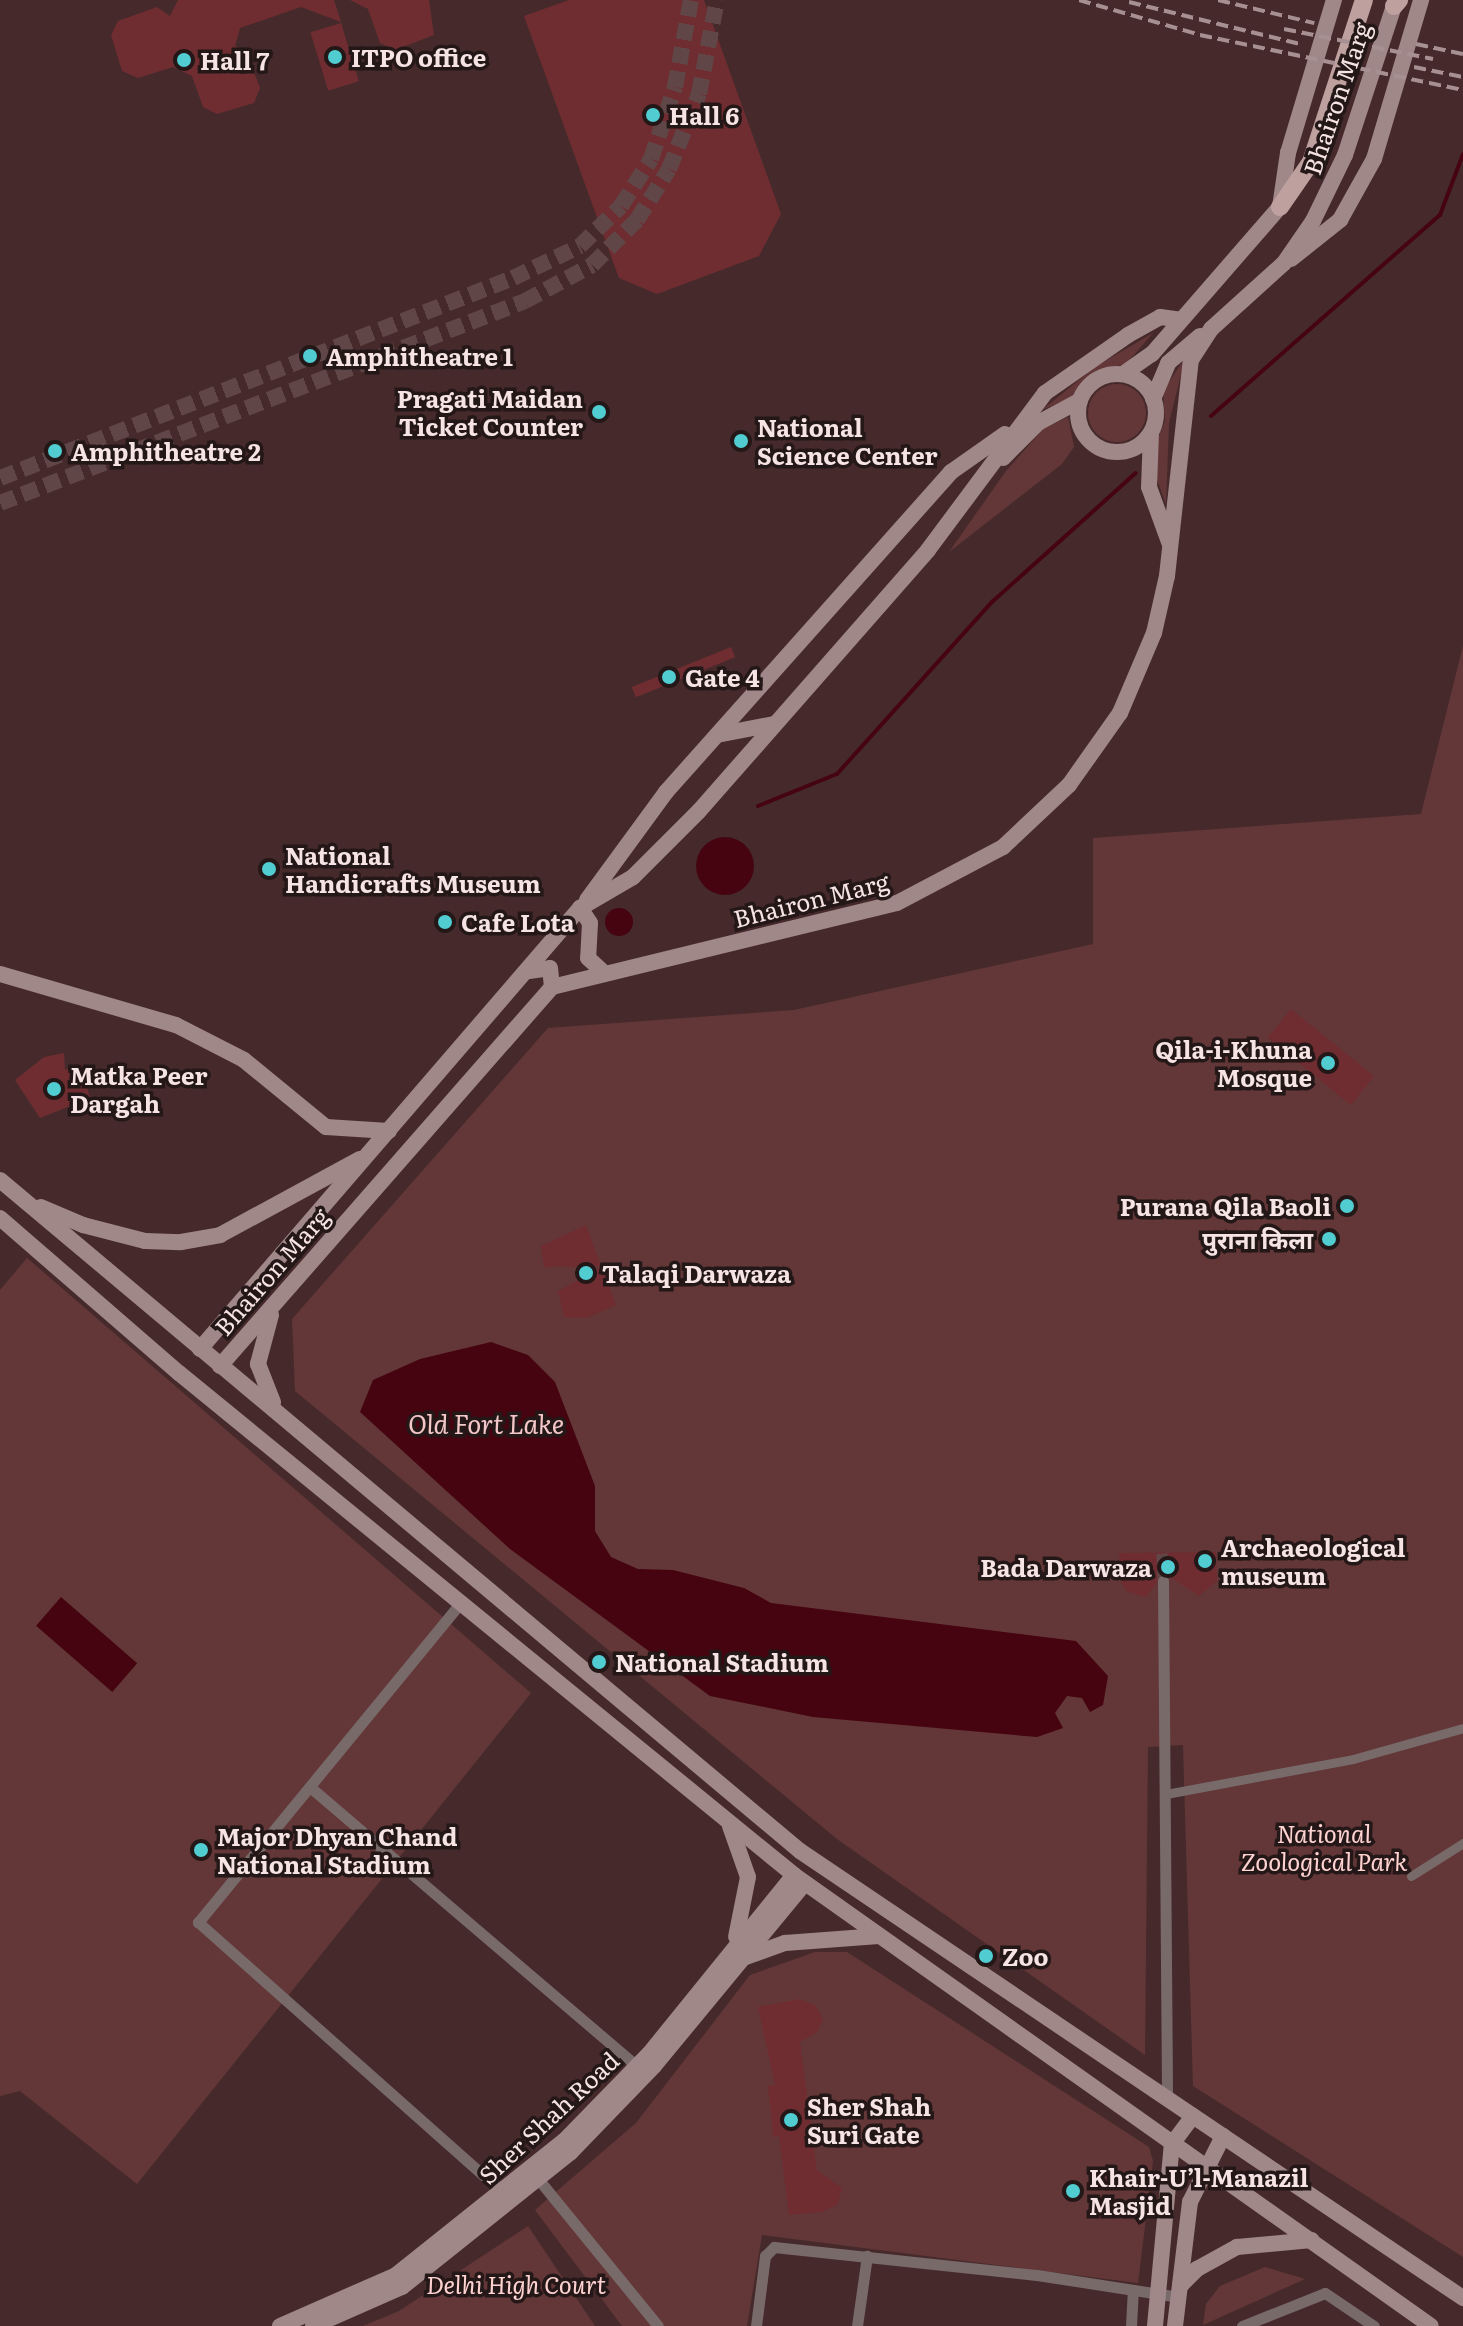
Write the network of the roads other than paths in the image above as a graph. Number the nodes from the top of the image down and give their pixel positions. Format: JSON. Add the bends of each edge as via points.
{"nodes":[{"id":1,"x":1334,"y":0,"type":"edge"},
{"id":2,"x":1364,"y":0,"type":"edge"},
{"id":3,"x":1421,"y":0,"type":"edge"},
{"id":4,"x":1396,"y":2,"type":"edge"},
{"id":5,"x":1280,"y":207,"type":"junction"},
{"id":6,"x":1284,"y":263,"type":"junction"},
{"id":7,"x":1183,"y":313,"type":"junction"},
{"id":8,"x":1211,"y":329,"type":"junction"},
{"id":9,"x":1123,"y":374,"type":"junction"},
{"id":10,"x":1153,"y":399,"type":"junction"},
{"id":11,"x":1079,"y":401,"type":"junction"},
{"id":12,"x":1016,"y":426,"type":"junction"},
{"id":13,"x":1152,"y":431,"type":"junction"},
{"id":14,"x":973,"y":487,"type":"junction"},
{"id":15,"x":1171,"y":547,"type":"junction"},
{"id":16,"x":776,"y":724,"type":"junction"},
{"id":17,"x":717,"y":735,"type":"junction"},
{"id":18,"x":582,"y":907,"type":"junction"},
{"id":19,"x":529,"y":971,"type":"junction"},
{"id":20,"x":0,"y":974,"type":"edge"},
{"id":21,"x":605,"y":974,"type":"junction"},
{"id":22,"x":552,"y":987,"type":"junction"},
{"id":23,"x":389,"y":1131,"type":"junction"},
{"id":24,"x":372,"y":1152,"type":"junction"},
{"id":25,"x":0,"y":1180,"type":"edge"},
{"id":26,"x":28,"y":1203,"type":"junction"},
{"id":27,"x":0,"y":1218,"type":"edge"},
{"id":28,"x":276,"y":1302,"type":"junction"},
{"id":29,"x":200,"y":1349,"type":"junction"},
{"id":30,"x":220,"y":1366,"type":"junction"},
{"id":31,"x":277,"y":1410,"type":"junction"},
{"id":32,"x":1163,"y":1581,"type":"tunnel mouth"},
{"id":33,"x":462,"y":1601,"type":"junction"},
{"id":34,"x":1463,"y":1728,"type":"edge"},
{"id":35,"x":310,"y":1787,"type":"junction"},
{"id":36,"x":1166,"y":1794,"type":"junction"},
{"id":37,"x":723,"y":1814,"type":"junction"},
{"id":38,"x":1463,"y":1843,"type":"edge"},
{"id":39,"x":1411,"y":1876,"type":"dead end"},
{"id":40,"x":800,"y":1879,"type":"junction"},
{"id":41,"x":783,"y":1900,"type":"junction"},
{"id":42,"x":879,"y":1936,"type":"junction"},
{"id":43,"x":741,"y":1959,"type":"junction"},
{"id":44,"x":722,"y":1963,"type":"junction"},
{"id":45,"x":637,"y":2066,"type":"junction"},
{"id":46,"x":1167,"y":2095,"type":"junction"},
{"id":47,"x":1193,"y":2116,"type":"junction"},
{"id":48,"x":1223,"y":2136,"type":"junction"},
{"id":49,"x":1172,"y":2144,"type":"junction"},
{"id":50,"x":1205,"y":2168,"type":"junction"},
{"id":51,"x":539,"y":2180,"type":"junction"},
{"id":52,"x":503,"y":2193,"type":"junction"},
{"id":53,"x":1313,"y":2240,"type":"junction"},
{"id":54,"x":867,"y":2256,"type":"junction"},
{"id":55,"x":1133,"y":2292,"type":"junction"},
{"id":56,"x":1179,"y":2292,"type":"junction"},
{"id":57,"x":1158,"y":2295,"type":"junction"},
{"id":58,"x":1463,"y":2298,"type":"edge"},
{"id":59,"x":280,"y":2326,"type":"edge"},
{"id":60,"x":313,"y":2326,"type":"edge"},
{"id":61,"x":658,"y":2326,"type":"edge"},
{"id":62,"x":756,"y":2326,"type":"edge"},
{"id":63,"x":857,"y":2326,"type":"edge"},
{"id":64,"x":1131,"y":2326,"type":"edge"},
{"id":65,"x":1155,"y":2326,"type":"edge"},
{"id":66,"x":1175,"y":2326,"type":"edge"},
{"id":67,"x":1242,"y":2326,"type":"edge"},
{"id":68,"x":1374,"y":2326,"type":"edge"},
{"id":69,"x":1431,"y":2326,"type":"edge"}],
"edges":[{"from":1,"to":5,"type":"main road","name":"Bhairon Marg","via":[[1288,153]]},
{"from":2,"to":5,"type":"main road","via":[[1311,162]]},
{"from":3,"to":6,"type":"main road","via":[[1374,159],[1349,208],[1319,240]]},
{"from":4,"to":6,"type":"main road","name":"Bhairon Marg","via":[[1345,155],[1313,221]]},
{"from":5,"to":7,"type":"main road","name":"Bhairon Marg","via":[[1238,262]]},
{"from":6,"to":8,"type":"main road","name":"Bhairon Marg"},
{"from":7,"to":8,"type":"main road"},
{"from":7,"to":9,"type":"main road","via":[[1152,354]]},
{"from":7,"to":12,"type":"main road","name":"Bhairon Marg","via":[[1160,317],[1085,359]]},
{"from":8,"to":10,"type":"main road","via":[[1168,363]]},
{"from":8,"to":15,"type":"main road","name":"Bhairon Marg","via":[[1187,374]]},
{"from":9,"to":10,"type":"main road","via":[[1138,380]]},
{"from":9,"to":11,"type":"main road","via":[[1100,378]]},
{"from":10,"to":13,"type":"main road"},
{"from":11,"to":13,"type":"main road","via":[[1079,426],[1100,449],[1133,449]]},
{"from":11,"to":14,"type":"main road","via":[[1038,423]]},
{"from":12,"to":14,"type":"main road","name":"Bhairon Marg"},
{"from":12,"to":17,"type":"main road","via":[[951,472]]},
{"from":13,"to":15,"type":"main road","via":[[1149,487]]},
{"from":14,"to":16,"type":"main road","name":"Bhairon Marg","via":[[928,550]]},
{"from":15,"to":21,"type":"main road","name":"Bhairon Marg","via":[[1154,633],[1120,713],[1069,785],[1003,847],[952,879],[868,913]]},
{"from":16,"to":17,"type":"main road"},
{"from":16,"to":18,"type":"main road","name":"Bhairon Marg","via":[[633,877]]},
{"from":17,"to":18,"type":"main road","via":[[641,822]]},
{"from":18,"to":19,"type":"main road","name":"Bhairon Marg"},
{"from":18,"to":21,"type":"main road","via":[[590,923],[588,958]]},
{"from":19,"to":22,"type":"main road","via":[[550,968]]},
{"from":19,"to":23,"type":"main road","name":"Bhairon Marg"},
{"from":20,"to":23,"type":"main road","via":[[176,1025],[244,1060],[314,1120]]},
{"from":21,"to":22,"type":"main road","name":"Bhairon Marg"},
{"from":22,"to":28,"type":"main road","name":"Bhairon Marg"},
{"from":23,"to":24,"type":"main road","name":"Bhairon Marg"},
{"from":24,"to":26,"type":"main road","via":[[220,1235],[181,1242],[83,1225]]},
{"from":24,"to":29,"type":"main road","name":"Bhairon Marg"},
{"from":25,"to":26,"type":"main road"},
{"from":26,"to":29,"type":"main road"},
{"from":27,"to":33,"type":"main road"},
{"from":28,"to":30,"type":"main road","name":"Bhairon Marg"},
{"from":28,"to":31,"type":"main road","via":[[258,1364]]},
{"from":29,"to":30,"type":"main road"},
{"from":30,"to":31,"type":"main road"},
{"from":31,"to":46,"type":"main road","via":[[800,1851]]},
{"from":32,"to":36,"type":"street"},
{"from":33,"to":35,"type":"street"},
{"from":33,"to":37,"type":"main road"},
{"from":34,"to":36,"type":"street","via":[[1353,1759]]},
{"from":35,"to":45,"type":"street"},
{"from":35,"to":52,"type":"street","via":[[198,1922]]},
{"from":36,"to":46,"type":"street"},
{"from":37,"to":40,"type":"main road"},
{"from":37,"to":44,"type":"main road","via":[[748,1877],[743,1922]]},
{"from":38,"to":39,"type":"street"},
{"from":40,"to":41,"type":"main road","name":"Sher Shah Road"},
{"from":40,"to":42,"type":"main road"},
{"from":41,"to":43,"type":"main road","name":"Sher Shah Road"},
{"from":41,"to":44,"type":"main road","name":"Sher Shah Road"},
{"from":42,"to":43,"type":"main road","via":[[785,1943]]},
{"from":42,"to":49,"type":"main road"},
{"from":43,"to":51,"type":"main road","name":"Sher Shah Road","via":[[654,2066]]},
{"from":44,"to":45,"type":"main road","name":"Sher Shah Road"},
{"from":45,"to":52,"type":"main road","name":"Sher Shah Road"},
{"from":46,"to":47,"type":"main road"},
{"from":47,"to":48,"type":"main road"},
{"from":47,"to":49,"type":"main road"},
{"from":48,"to":50,"type":"main road"},
{"from":48,"to":58,"type":"main road"},
{"from":49,"to":50,"type":"main road"},
{"from":49,"to":57,"type":"main road"},
{"from":50,"to":53,"type":"main road"},
{"from":50,"to":56,"type":"main road","via":[[1190,2202]]},
{"from":51,"to":60,"type":"main road","name":"Sher Shah Road","via":[[402,2287]]},
{"from":51,"to":61,"type":"street"},
{"from":52,"to":59,"type":"main road","name":"Sher Shah Road","via":[[396,2275]]},
{"from":53,"to":56,"type":"main road","via":[[1237,2247],[1197,2269]]},
{"from":53,"to":69,"type":"main road"},
{"from":54,"to":55,"type":"street"},
{"from":54,"to":62,"type":"street","via":[[769,2249]]},
{"from":54,"to":63,"type":"street"},
{"from":55,"to":57,"type":"street"},
{"from":55,"to":64,"type":"street"},
{"from":56,"to":57,"type":"street"},
{"from":56,"to":66,"type":"main road"},
{"from":57,"to":65,"type":"main road"},
{"from":67,"to":68,"type":"street","via":[[1325,2293]]}]}
